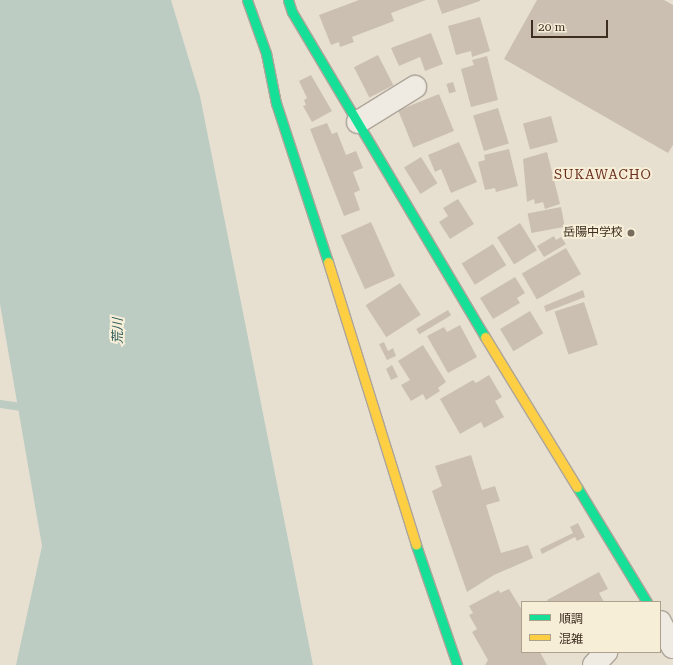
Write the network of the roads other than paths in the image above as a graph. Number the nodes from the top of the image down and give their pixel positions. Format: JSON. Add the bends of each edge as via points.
{"nodes":[{"id":1,"x":247,"y":0,"type":"edge"},
{"id":2,"x":288,"y":0,"type":"edge"},
{"id":3,"x":415,"y":87,"type":"dead end"},
{"id":4,"x":358,"y":122,"type":"junction"},
{"id":5,"x":646,"y":601,"type":"edge"},
{"id":6,"x":661,"y":624,"type":"edge"},
{"id":7,"x":673,"y":647,"type":"edge"},
{"id":8,"x":605,"y":653,"type":"edge"},
{"id":9,"x":457,"y":665,"type":"edge"},
{"id":10,"x":594,"y":665,"type":"edge"}],
"edges":[{"from":1,"to":9,"type":"street","via":[[266,53],[276,103],[302,176],[394,480]]},
{"from":2,"to":4,"type":"street","via":[[292,12]]},
{"from":3,"to":4,"type":"street"},
{"from":4,"to":5,"type":"street"},
{"from":6,"to":7,"type":"street"},
{"from":8,"to":10,"type":"street"}]}
